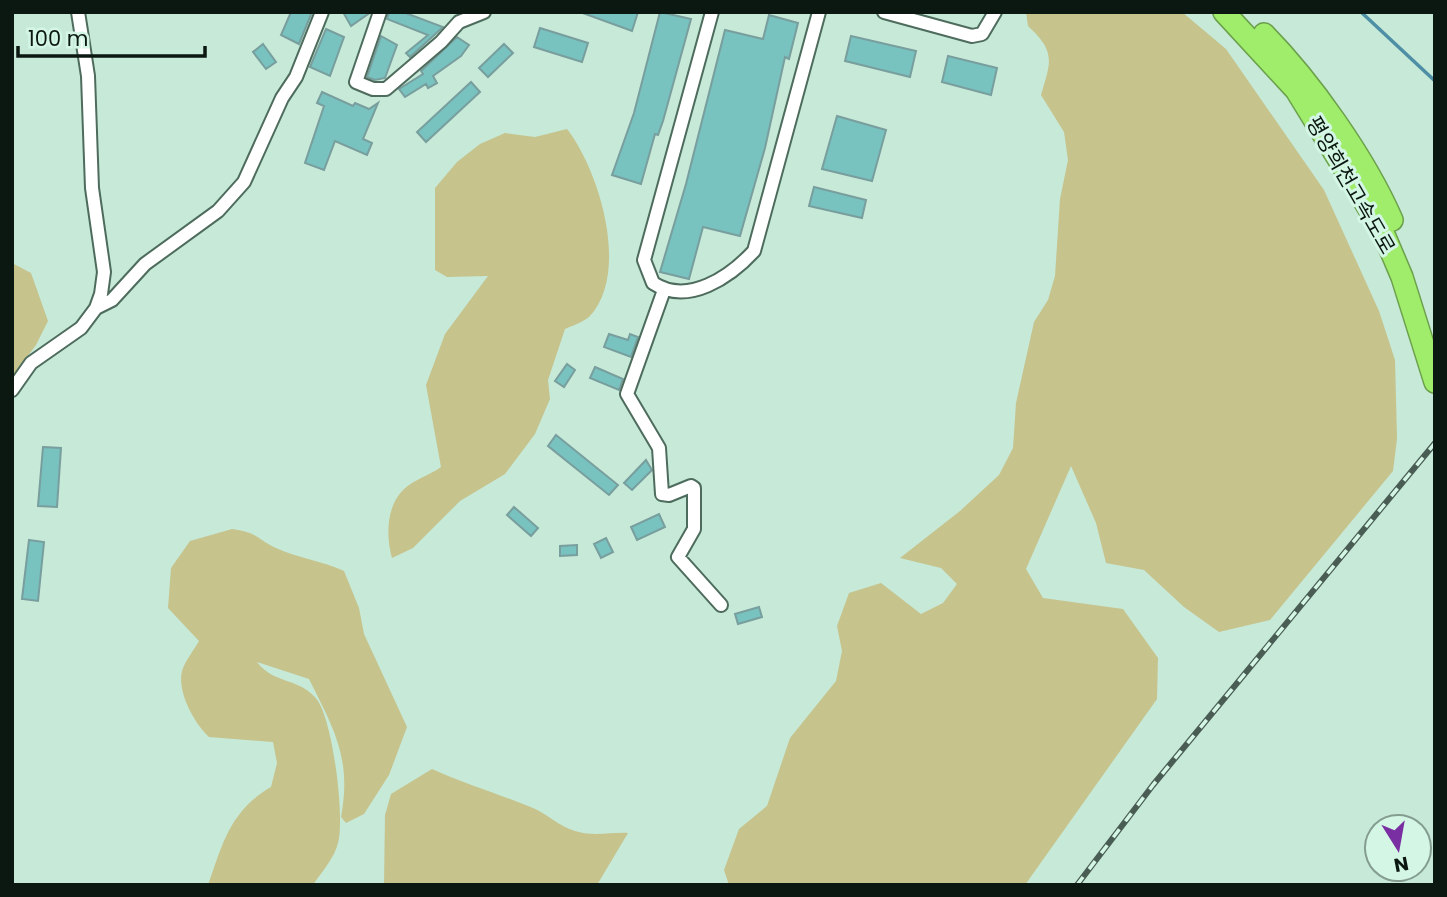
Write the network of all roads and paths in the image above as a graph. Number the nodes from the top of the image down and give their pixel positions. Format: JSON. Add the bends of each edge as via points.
{"nodes":[{"id":1,"x":78,"y":12,"type":"edge"},
{"id":2,"x":322,"y":12,"type":"edge"},
{"id":3,"x":380,"y":12,"type":"edge"},
{"id":4,"x":484,"y":12,"type":"edge"},
{"id":5,"x":712,"y":12,"type":"edge"},
{"id":6,"x":819,"y":12,"type":"edge"},
{"id":7,"x":884,"y":12,"type":"edge"},
{"id":8,"x":995,"y":12,"type":"edge"},
{"id":9,"x":1224,"y":12,"type":"edge"},
{"id":10,"x":1243,"y":12,"type":"edge"},
{"id":11,"x":664,"y":290,"type":"junction"},
{"id":12,"x":96,"y":308,"type":"junction"},
{"id":13,"x":1435,"y":337,"type":"edge"},
{"id":14,"x":1435,"y":382,"type":"edge"},
{"id":15,"x":12,"y":390,"type":"edge"},
{"id":16,"x":721,"y":606,"type":"dead end"}],
"edges":[{"from":1,"to":12,"type":"street","via":[[88,76],[92,188],[104,272]]},
{"from":2,"to":12,"type":"street","via":[[244,182],[218,211],[145,264],[112,300]]},
{"from":3,"to":4,"type":"street","via":[[356,82],[373,89],[386,89],[459,22]]},
{"from":5,"to":11,"type":"street","via":[[643,260],[647,275]]},
{"from":6,"to":11,"type":"street","via":[[754,251],[705,287]]},
{"from":7,"to":8,"type":"street","via":[[972,36],[982,34]]},
{"from":9,"to":14,"type":"highway","name":"평양희천고속도로","via":[[1296,90],[1382,230]]},
{"from":10,"to":13,"type":"highway","name":"평양희천고속도로","via":[[1297,67],[1353,151],[1390,216]]},
{"from":11,"to":16,"type":"street","via":[[626,394],[659,448],[662,495],[694,488],[694,528],[678,557]]},
{"from":12,"to":15,"type":"street","via":[[81,328],[31,363]]}]}
